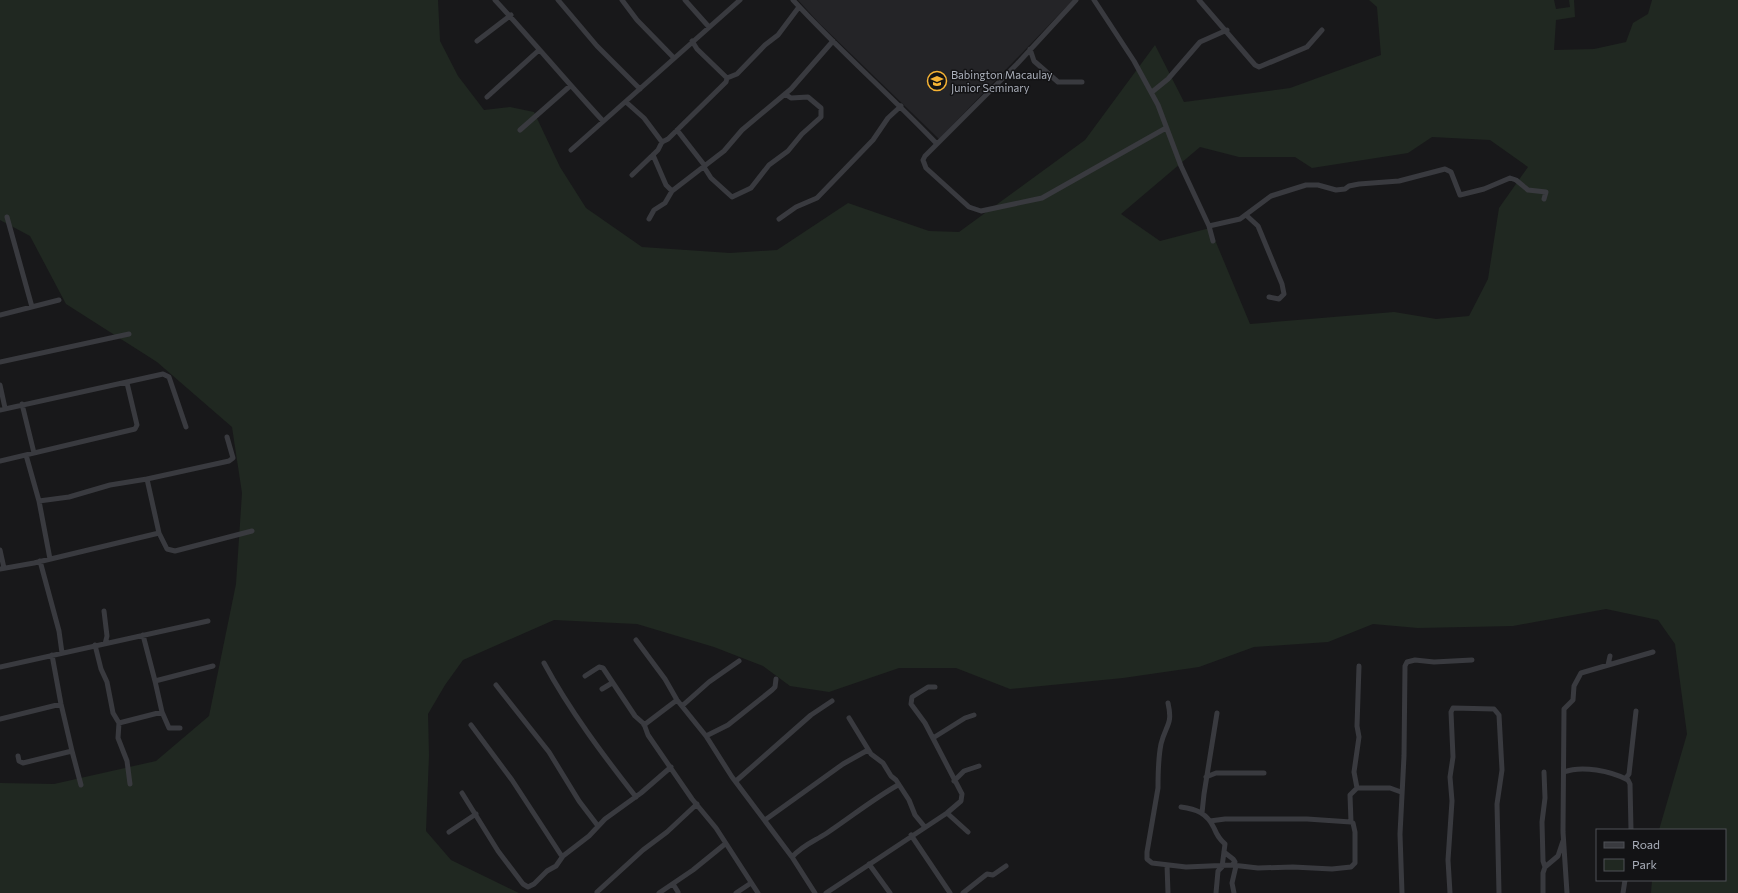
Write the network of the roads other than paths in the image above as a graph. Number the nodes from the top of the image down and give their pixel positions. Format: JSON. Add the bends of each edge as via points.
{"nodes":[{"id":1,"x":495,"y":0,"type":"edge"},
{"id":2,"x":558,"y":0,"type":"edge"},
{"id":3,"x":622,"y":0,"type":"edge"},
{"id":4,"x":685,"y":0,"type":"edge"},
{"id":5,"x":740,"y":0,"type":"edge"},
{"id":6,"x":793,"y":0,"type":"edge"},
{"id":7,"x":1076,"y":0,"type":"edge"},
{"id":8,"x":1094,"y":0,"type":"edge"},
{"id":9,"x":1199,"y":0,"type":"edge"},
{"id":10,"x":799,"y":7,"type":"junction"},
{"id":11,"x":511,"y":16,"type":"junction"},
{"id":12,"x":709,"y":27,"type":"junction"},
{"id":13,"x":1227,"y":30,"type":"junction"},
{"id":14,"x":1322,"y":30,"type":"dead end"},
{"id":15,"x":477,"y":41,"type":"dead end"},
{"id":16,"x":692,"y":41,"type":"junction"},
{"id":17,"x":833,"y":41,"type":"junction"},
{"id":18,"x":1030,"y":49,"type":"junction"},
{"id":19,"x":539,"y":50,"type":"junction"},
{"id":20,"x":674,"y":58,"type":"junction"},
{"id":21,"x":727,"y":78,"type":"junction"},
{"id":22,"x":1082,"y":82,"type":"dead end"},
{"id":23,"x":570,"y":86,"type":"junction"},
{"id":24,"x":640,"y":89,"type":"junction"},
{"id":25,"x":1152,"y":92,"type":"junction"},
{"id":26,"x":785,"y":94,"type":"junction"},
{"id":27,"x":487,"y":97,"type":"dead end"},
{"id":28,"x":626,"y":102,"type":"junction"},
{"id":29,"x":901,"y":106,"type":"junction"},
{"id":30,"x":603,"y":121,"type":"junction"},
{"id":31,"x":1166,"y":128,"type":"junction"},
{"id":32,"x":520,"y":130,"type":"dead end"},
{"id":33,"x":677,"y":130,"type":"junction"},
{"id":34,"x":662,"y":142,"type":"junction"},
{"id":35,"x":938,"y":144,"type":"junction"},
{"id":36,"x":571,"y":150,"type":"dead end"},
{"id":37,"x":653,"y":155,"type":"junction"},
{"id":38,"x":704,"y":166,"type":"junction"},
{"id":39,"x":632,"y":175,"type":"dead end"},
{"id":40,"x":672,"y":191,"type":"junction"},
{"id":41,"x":1544,"y":199,"type":"dead end"},
{"id":42,"x":1246,"y":215,"type":"junction"},
{"id":43,"x":7,"y":217,"type":"dead end"},
{"id":44,"x":649,"y":219,"type":"dead end"},
{"id":45,"x":779,"y":219,"type":"dead end"},
{"id":46,"x":1209,"y":226,"type":"junction"},
{"id":47,"x":1213,"y":242,"type":"dead end"},
{"id":48,"x":1269,"y":297,"type":"dead end"},
{"id":49,"x":59,"y":300,"type":"dead end"},
{"id":50,"x":32,"y":307,"type":"junction"},
{"id":51,"x":0,"y":315,"type":"edge"},
{"id":52,"x":129,"y":334,"type":"dead end"},
{"id":53,"x":0,"y":362,"type":"edge"},
{"id":54,"x":127,"y":383,"type":"junction"},
{"id":55,"x":0,"y":385,"type":"edge"},
{"id":56,"x":22,"y":404,"type":"junction"},
{"id":57,"x":3,"y":409,"type":"edge"},
{"id":58,"x":186,"y":427,"type":"dead end"},
{"id":59,"x":227,"y":437,"type":"dead end"},
{"id":60,"x":34,"y":453,"type":"junction"},
{"id":61,"x":26,"y":455,"type":"junction"},
{"id":62,"x":0,"y":461,"type":"edge"},
{"id":63,"x":147,"y":479,"type":"junction"},
{"id":64,"x":40,"y":501,"type":"junction"},
{"id":65,"x":252,"y":531,"type":"dead end"},
{"id":66,"x":159,"y":533,"type":"junction"},
{"id":67,"x":0,"y":550,"type":"edge"},
{"id":68,"x":50,"y":559,"type":"junction"},
{"id":69,"x":40,"y":561,"type":"junction"},
{"id":70,"x":2,"y":568,"type":"edge"},
{"id":71,"x":104,"y":611,"type":"dead end"},
{"id":72,"x":208,"y":621,"type":"dead end"},
{"id":73,"x":143,"y":635,"type":"junction"},
{"id":74,"x":636,"y":640,"type":"dead end"},
{"id":75,"x":106,"y":644,"type":"junction"},
{"id":76,"x":95,"y":645,"type":"junction"},
{"id":77,"x":1653,"y":652,"type":"dead end"},
{"id":78,"x":62,"y":653,"type":"junction"},
{"id":79,"x":52,"y":656,"type":"junction"},
{"id":80,"x":1610,"y":656,"type":"dead end"},
{"id":81,"x":1472,"y":660,"type":"dead end"},
{"id":82,"x":739,"y":661,"type":"dead end"},
{"id":83,"x":544,"y":663,"type":"dead end"},
{"id":84,"x":1608,"y":665,"type":"junction"},
{"id":85,"x":213,"y":666,"type":"dead end"},
{"id":86,"x":1359,"y":666,"type":"dead end"},
{"id":87,"x":0,"y":667,"type":"edge"},
{"id":88,"x":585,"y":676,"type":"dead end"},
{"id":89,"x":776,"y":679,"type":"dead end"},
{"id":90,"x":155,"y":681,"type":"junction"},
{"id":91,"x":612,"y":683,"type":"junction"},
{"id":92,"x":496,"y":685,"type":"dead end"},
{"id":93,"x":935,"y":687,"type":"dead end"},
{"id":94,"x":602,"y":689,"type":"dead end"},
{"id":95,"x":677,"y":700,"type":"junction"},
{"id":96,"x":832,"y":701,"type":"dead end"},
{"id":97,"x":1168,"y":703,"type":"dead end"},
{"id":98,"x":61,"y":704,"type":"junction"},
{"id":99,"x":682,"y":706,"type":"junction"},
{"id":100,"x":1636,"y":711,"type":"dead end"},
{"id":101,"x":162,"y":712,"type":"junction"},
{"id":102,"x":1217,"y":713,"type":"dead end"},
{"id":103,"x":974,"y":715,"type":"dead end"},
{"id":104,"x":849,"y":718,"type":"dead end"},
{"id":105,"x":0,"y":719,"type":"edge"},
{"id":106,"x":119,"y":723,"type":"junction"},
{"id":107,"x":471,"y":724,"type":"dead end"},
{"id":108,"x":644,"y":725,"type":"junction"},
{"id":109,"x":180,"y":728,"type":"dead end"},
{"id":110,"x":706,"y":736,"type":"junction"},
{"id":111,"x":933,"y":738,"type":"junction"},
{"id":112,"x":868,"y":750,"type":"junction"},
{"id":113,"x":72,"y":751,"type":"junction"},
{"id":114,"x":18,"y":756,"type":"dead end"},
{"id":115,"x":979,"y":766,"type":"dead end"},
{"id":116,"x":671,"y":767,"type":"junction"},
{"id":117,"x":1544,"y":772,"type":"dead end"},
{"id":118,"x":1564,"y":772,"type":"junction"},
{"id":119,"x":1264,"y":773,"type":"dead end"},
{"id":120,"x":1206,"y":777,"type":"junction"},
{"id":121,"x":1626,"y":778,"type":"junction"},
{"id":122,"x":736,"y":781,"type":"junction"},
{"id":123,"x":954,"y":781,"type":"junction"},
{"id":124,"x":130,"y":784,"type":"dead end"},
{"id":125,"x":81,"y":785,"type":"dead end"},
{"id":126,"x":898,"y":785,"type":"junction"},
{"id":127,"x":1357,"y":788,"type":"junction"},
{"id":128,"x":1401,"y":792,"type":"junction"},
{"id":129,"x":462,"y":793,"type":"dead end"},
{"id":130,"x":636,"y":797,"type":"junction"},
{"id":131,"x":697,"y":804,"type":"junction"},
{"id":132,"x":1181,"y":808,"type":"dead end"},
{"id":133,"x":947,"y":813,"type":"junction"},
{"id":134,"x":1202,"y":813,"type":"junction"},
{"id":135,"x":476,"y":814,"type":"junction"},
{"id":136,"x":765,"y":820,"type":"junction"},
{"id":137,"x":1351,"y":822,"type":"junction"},
{"id":138,"x":1213,"y":823,"type":"junction"},
{"id":139,"x":598,"y":826,"type":"junction"},
{"id":140,"x":924,"y":826,"type":"junction"},
{"id":141,"x":1631,"y":829,"type":"edge"},
{"id":142,"x":449,"y":832,"type":"dead end"},
{"id":143,"x":968,"y":832,"type":"dead end"},
{"id":144,"x":911,"y":835,"type":"junction"},
{"id":145,"x":725,"y":844,"type":"junction"},
{"id":146,"x":1563,"y":850,"type":"junction"},
{"id":147,"x":1224,"y":852,"type":"junction"},
{"id":148,"x":564,"y":856,"type":"junction"},
{"id":149,"x":792,"y":857,"type":"junction"},
{"id":150,"x":869,"y":864,"type":"junction"},
{"id":151,"x":1167,"y":865,"type":"junction"},
{"id":152,"x":1006,"y":866,"type":"dead end"},
{"id":153,"x":1234,"y":866,"type":"junction"},
{"id":154,"x":1222,"y":867,"type":"junction"},
{"id":155,"x":1545,"y":867,"type":"junction"},
{"id":156,"x":1625,"y":881,"type":"edge"},
{"id":157,"x":751,"y":883,"type":"junction"},
{"id":158,"x":673,"y":884,"type":"junction"},
{"id":159,"x":598,"y":892,"type":"dead end"},
{"id":160,"x":678,"y":892,"type":"dead end"},
{"id":161,"x":833,"y":892,"type":"edge"},
{"id":162,"x":659,"y":893,"type":"edge"},
{"id":163,"x":736,"y":893,"type":"edge"},
{"id":164,"x":758,"y":893,"type":"edge"},
{"id":165,"x":815,"y":893,"type":"edge"},
{"id":166,"x":826,"y":893,"type":"edge"},
{"id":167,"x":890,"y":893,"type":"edge"},
{"id":168,"x":950,"y":893,"type":"edge"},
{"id":169,"x":963,"y":893,"type":"edge"},
{"id":170,"x":1168,"y":893,"type":"edge"},
{"id":171,"x":1216,"y":893,"type":"edge"},
{"id":172,"x":1234,"y":893,"type":"edge"},
{"id":173,"x":1402,"y":893,"type":"edge"},
{"id":174,"x":1450,"y":893,"type":"edge"},
{"id":175,"x":1499,"y":893,"type":"edge"},
{"id":176,"x":1543,"y":893,"type":"edge"},
{"id":177,"x":1567,"y":893,"type":"edge"},
{"id":178,"x":1623,"y":893,"type":"edge"}],
"edges":[{"from":1,"to":11,"type":"street"},
{"from":2,"to":24,"type":"street","via":[[597,46]]},
{"from":3,"to":20,"type":"street","via":[[637,20]]},
{"from":4,"to":12,"type":"street"},
{"from":5,"to":12,"type":"street"},
{"from":6,"to":10,"type":"street"},
{"from":7,"to":18,"type":"street"},
{"from":8,"to":25,"type":"street"},
{"from":9,"to":13,"type":"street"},
{"from":10,"to":17,"type":"street"},
{"from":10,"to":21,"type":"street","via":[[778,35],[737,74]]},
{"from":11,"to":15,"type":"street"},
{"from":11,"to":19,"type":"street"},
{"from":12,"to":16,"type":"street"},
{"from":13,"to":14,"type":"street","via":[[1259,67],[1307,47]]},
{"from":13,"to":25,"type":"street","via":[[1200,42],[1168,79]]},
{"from":16,"to":20,"type":"street"},
{"from":16,"to":21,"type":"street"},
{"from":17,"to":26,"type":"street"},
{"from":17,"to":29,"type":"street"},
{"from":18,"to":22,"type":"street","via":[[1034,61],[1058,82]]},
{"from":18,"to":35,"type":"street"},
{"from":19,"to":23,"type":"street"},
{"from":19,"to":27,"type":"street"},
{"from":20,"to":24,"type":"street"},
{"from":21,"to":33,"type":"street","via":[[726,82]]},
{"from":23,"to":30,"type":"street"},
{"from":23,"to":32,"type":"street"},
{"from":24,"to":28,"type":"street"},
{"from":25,"to":31,"type":"street"},
{"from":26,"to":38,"type":"street","via":[[742,130],[724,151]]},
{"from":26,"to":38,"type":"street","via":[[792,98],[808,97],[821,108],[821,117],[802,134],[788,152],[769,165],[751,188],[732,197],[711,178]]},
{"from":28,"to":30,"type":"street"},
{"from":28,"to":34,"type":"street","via":[[644,118]]},
{"from":29,"to":35,"type":"street"},
{"from":29,"to":45,"type":"street","via":[[818,198],[796,207]]},
{"from":30,"to":36,"type":"street"},
{"from":31,"to":35,"type":"street","via":[[1042,198],[981,211],[969,207],[926,168],[923,160]]},
{"from":31,"to":46,"type":"street"},
{"from":33,"to":34,"type":"street"},
{"from":33,"to":38,"type":"street"},
{"from":34,"to":37,"type":"street"},
{"from":37,"to":39,"type":"street"},
{"from":37,"to":40,"type":"street","via":[[666,185]]},
{"from":38,"to":40,"type":"street"},
{"from":40,"to":44,"type":"street","via":[[665,203],[654,210]]},
{"from":41,"to":42,"type":"street","via":[[1546,192],[1528,190],[1510,178],[1484,189],[1460,195],[1451,172],[1445,169],[1399,181],[1358,184],[1341,190],[1306,185],[1271,196]]},
{"from":42,"to":46,"type":"street","via":[[1240,219]]},
{"from":42,"to":48,"type":"street","via":[[1258,226],[1282,284],[1284,294],[1279,299]]},
{"from":43,"to":50,"type":"street"},
{"from":46,"to":47,"type":"street"},
{"from":49,"to":50,"type":"street"},
{"from":50,"to":51,"type":"street"},
{"from":52,"to":53,"type":"street"},
{"from":54,"to":56,"type":"street"},
{"from":54,"to":58,"type":"street","via":[[163,374],[169,377]]},
{"from":54,"to":60,"type":"street","via":[[137,425],[135,429]]},
{"from":55,"to":57,"type":"street"},
{"from":56,"to":57,"type":"street"},
{"from":56,"to":60,"type":"street"},
{"from":59,"to":63,"type":"street","via":[[233,454],[229,461]]},
{"from":60,"to":61,"type":"street"},
{"from":61,"to":62,"type":"street"},
{"from":61,"to":64,"type":"street"},
{"from":63,"to":64,"type":"street"},
{"from":63,"to":66,"type":"street"},
{"from":64,"to":68,"type":"street"},
{"from":65,"to":66,"type":"street","via":[[175,551],[167,549]]},
{"from":66,"to":68,"type":"street"},
{"from":67,"to":70,"type":"street"},
{"from":68,"to":69,"type":"street"},
{"from":69,"to":70,"type":"street"},
{"from":69,"to":78,"type":"street","via":[[59,631]]},
{"from":71,"to":75,"type":"street"},
{"from":72,"to":73,"type":"street"},
{"from":73,"to":75,"type":"street"},
{"from":73,"to":90,"type":"street"},
{"from":74,"to":95,"type":"street"},
{"from":75,"to":76,"type":"street"},
{"from":76,"to":78,"type":"street"},
{"from":76,"to":106,"type":"street","via":[[107,682],[111,708]]},
{"from":77,"to":84,"type":"street"},
{"from":78,"to":79,"type":"street"},
{"from":79,"to":87,"type":"street"},
{"from":79,"to":98,"type":"street"},
{"from":80,"to":84,"type":"street"},
{"from":81,"to":128,"type":"street","via":[[1414,660],[1405,664]]},
{"from":82,"to":99,"type":"street","via":[[709,682]]},
{"from":83,"to":130,"type":"street","via":[[591,737]]},
{"from":84,"to":118,"type":"street","via":[[1586,670],[1575,681],[1573,700],[1566,706],[1564,713]]},
{"from":85,"to":90,"type":"street"},
{"from":86,"to":127,"type":"street","via":[[1359,737],[1354,772]]},
{"from":88,"to":91,"type":"street","via":[[595,668],[601,667]]},
{"from":89,"to":110,"type":"street","via":[[772,690],[728,725]]},
{"from":90,"to":101,"type":"street"},
{"from":91,"to":94,"type":"street"},
{"from":91,"to":108,"type":"street"},
{"from":92,"to":139,"type":"street","via":[[549,752],[579,801]]},
{"from":93,"to":111,"type":"street","via":[[926,688],[910,701]]},
{"from":95,"to":99,"type":"street"},
{"from":95,"to":108,"type":"street"},
{"from":96,"to":122,"type":"street","via":[[811,715]]},
{"from":97,"to":151,"type":"street","via":[[1171,720],[1161,744],[1158,788],[1146,857],[1152,863]]},
{"from":98,"to":105,"type":"street"},
{"from":98,"to":113,"type":"street"},
{"from":99,"to":110,"type":"street"},
{"from":100,"to":121,"type":"street","via":[[1629,774]]},
{"from":101,"to":106,"type":"street"},
{"from":101,"to":109,"type":"street","via":[[169,728]]},
{"from":102,"to":120,"type":"street"},
{"from":103,"to":111,"type":"street"},
{"from":104,"to":112,"type":"street"},
{"from":106,"to":124,"type":"street","via":[[118,738],[127,761]]},
{"from":107,"to":148,"type":"street"},
{"from":108,"to":116,"type":"street","via":[[648,735]]},
{"from":110,"to":122,"type":"street"},
{"from":111,"to":123,"type":"street"},
{"from":112,"to":126,"type":"street","via":[[873,757],[883,763]]},
{"from":112,"to":136,"type":"street","via":[[839,766]]},
{"from":113,"to":114,"type":"street","via":[[23,763],[19,761]]},
{"from":113,"to":125,"type":"street"},
{"from":115,"to":123,"type":"street","via":[[964,771]]},
{"from":116,"to":130,"type":"street"},
{"from":116,"to":131,"type":"street"},
{"from":117,"to":155,"type":"street","via":[[1545,798],[1542,822]]},
{"from":118,"to":121,"type":"street","via":[[1573,769],[1585,770]]},
{"from":118,"to":146,"type":"street"},
{"from":119,"to":120,"type":"street","via":[[1216,773]]},
{"from":120,"to":134,"type":"street"},
{"from":121,"to":141,"type":"street","via":[[1630,784]]},
{"from":122,"to":136,"type":"street"},
{"from":123,"to":133,"type":"street","via":[[962,794],[962,799]]},
{"from":126,"to":140,"type":"street"},
{"from":126,"to":149,"type":"street","via":[[826,834],[806,844]]},
{"from":127,"to":128,"type":"street","via":[[1390,788]]},
{"from":127,"to":137,"type":"street","via":[[1350,798]]},
{"from":128,"to":173,"type":"street"},
{"from":129,"to":135,"type":"street"},
{"from":130,"to":139,"type":"street"},
{"from":131,"to":145,"type":"street"},
{"from":131,"to":159,"type":"street"},
{"from":132,"to":134,"type":"street","via":[[1194,808]]},
{"from":133,"to":140,"type":"street"},
{"from":133,"to":143,"type":"street"},
{"from":134,"to":138,"type":"street"},
{"from":135,"to":142,"type":"street"},
{"from":135,"to":148,"type":"street","via":[[498,851],[526,887],[531,886],[556,866]]},
{"from":136,"to":149,"type":"street"},
{"from":137,"to":138,"type":"street","via":[[1225,819]]},
{"from":137,"to":153,"type":"street","via":[[1355,832],[1355,863],[1351,867],[1332,869]]},
{"from":138,"to":147,"type":"street","via":[[1220,840],[1225,844]]},
{"from":139,"to":148,"type":"street"},
{"from":140,"to":144,"type":"street"},
{"from":144,"to":150,"type":"street"},
{"from":144,"to":168,"type":"street"},
{"from":145,"to":157,"type":"street"},
{"from":145,"to":158,"type":"street"},
{"from":146,"to":155,"type":"street"},
{"from":146,"to":177,"type":"street"},
{"from":147,"to":153,"type":"street","via":[[1234,858]]},
{"from":147,"to":154,"type":"street"},
{"from":149,"to":165,"type":"street"},
{"from":150,"to":161,"type":"street"},
{"from":150,"to":167,"type":"street"},
{"from":151,"to":154,"type":"street"},
{"from":151,"to":170,"type":"street"},
{"from":152,"to":169,"type":"street","via":[[993,875],[987,874]]},
{"from":153,"to":154,"type":"street"},
{"from":153,"to":172,"type":"street"},
{"from":154,"to":171,"type":"street","via":[[1218,871]]},
{"from":155,"to":176,"type":"street"},
{"from":156,"to":178,"type":"street"},
{"from":157,"to":163,"type":"street"},
{"from":157,"to":164,"type":"street"},
{"from":158,"to":160,"type":"street"},
{"from":158,"to":162,"type":"street"},
{"from":161,"to":166,"type":"street"},
{"from":174,"to":175,"type":"street","via":[[1448,860],[1452,801],[1450,777],[1453,757],[1453,708],[1494,709],[1499,715],[1502,770],[1497,804]]}]}
